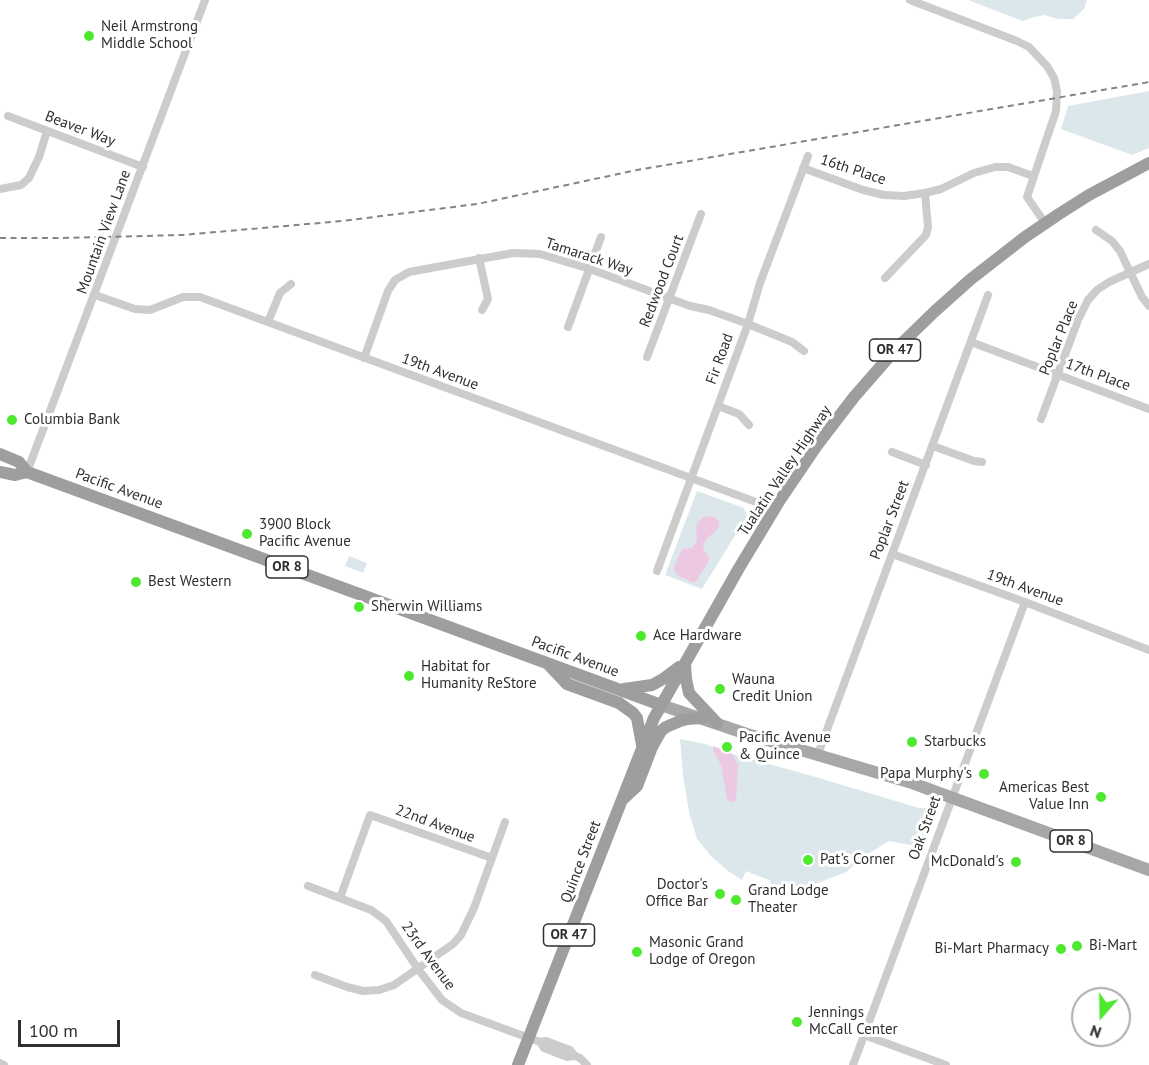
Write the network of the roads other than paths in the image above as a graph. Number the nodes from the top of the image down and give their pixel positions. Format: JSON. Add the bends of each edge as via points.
{"nodes":[{"id":1,"x":205,"y":0,"type":"edge"},
{"id":2,"x":910,"y":0,"type":"edge"},
{"id":3,"x":8,"y":116,"type":"dead end"},
{"id":4,"x":47,"y":130,"type":"junction"},
{"id":5,"x":808,"y":156,"type":"dead end"},
{"id":6,"x":1149,"y":163,"type":"edge"},
{"id":7,"x":143,"y":167,"type":"junction"},
{"id":8,"x":803,"y":168,"type":"junction"},
{"id":9,"x":1033,"y":176,"type":"junction"},
{"id":10,"x":0,"y":189,"type":"edge"},
{"id":11,"x":925,"y":193,"type":"junction"},
{"id":12,"x":701,"y":214,"type":"dead end"},
{"id":13,"x":1045,"y":223,"type":"junction"},
{"id":14,"x":1096,"y":230,"type":"dead end"},
{"id":15,"x":601,"y":237,"type":"dead end"},
{"id":16,"x":480,"y":258,"type":"junction"},
{"id":17,"x":1149,"y":264,"type":"edge"},
{"id":18,"x":590,"y":269,"type":"junction"},
{"id":19,"x":1130,"y":273,"type":"junction"},
{"id":20,"x":885,"y":278,"type":"dead end"},
{"id":21,"x":291,"y":284,"type":"dead end"},
{"id":22,"x":95,"y":294,"type":"junction"},
{"id":23,"x":988,"y":295,"type":"dead end"},
{"id":24,"x":669,"y":299,"type":"junction"},
{"id":25,"x":1149,"y":306,"type":"edge"},
{"id":26,"x":482,"y":310,"type":"dead end"},
{"id":27,"x":268,"y":322,"type":"junction"},
{"id":28,"x":748,"y":324,"type":"junction"},
{"id":29,"x":568,"y":327,"type":"dead end"},
{"id":30,"x":971,"y":342,"type":"junction"},
{"id":31,"x":804,"y":351,"type":"dead end"},
{"id":32,"x":647,"y":357,"type":"dead end"},
{"id":33,"x":364,"y":358,"type":"junction"},
{"id":34,"x":1058,"y":375,"type":"junction"},
{"id":35,"x":718,"y":406,"type":"junction"},
{"id":36,"x":1149,"y":409,"type":"edge"},
{"id":37,"x":1041,"y":419,"type":"dead end"},
{"id":38,"x":749,"y":425,"type":"dead end"},
{"id":39,"x":933,"y":446,"type":"junction"},
{"id":40,"x":892,"y":452,"type":"dead end"},
{"id":41,"x":0,"y":454,"type":"edge"},
{"id":42,"x":982,"y":462,"type":"dead end"},
{"id":43,"x":926,"y":465,"type":"junction"},
{"id":44,"x":0,"y":472,"type":"edge"},
{"id":45,"x":27,"y":472,"type":"junction"},
{"id":46,"x":692,"y":478,"type":"junction"},
{"id":47,"x":775,"y":509,"type":"junction"},
{"id":48,"x":892,"y":554,"type":"junction"},
{"id":49,"x":657,"y":571,"type":"dead end"},
{"id":50,"x":1024,"y":602,"type":"junction"},
{"id":51,"x":1149,"y":650,"type":"edge"},
{"id":52,"x":547,"y":662,"type":"junction"},
{"id":53,"x":685,"y":663,"type":"junction"},
{"id":54,"x":621,"y":689,"type":"junction"},
{"id":55,"x":661,"y":705,"type":"junction"},
{"id":56,"x":702,"y":718,"type":"junction"},
{"id":57,"x":717,"y":723,"type":"junction"},
{"id":58,"x":643,"y":747,"type":"junction"},
{"id":59,"x":818,"y":754,"type":"junction"},
{"id":60,"x":951,"y":796,"type":"junction"},
{"id":61,"x":622,"y":799,"type":"junction"},
{"id":62,"x":505,"y":822,"type":"dead end"},
{"id":63,"x":492,"y":858,"type":"junction"},
{"id":64,"x":1149,"y":870,"type":"edge"},
{"id":65,"x":308,"y":886,"type":"dead end"},
{"id":66,"x":340,"y":898,"type":"junction"},
{"id":67,"x":418,"y":969,"type":"junction"},
{"id":68,"x":315,"y":975,"type":"dead end"},
{"id":69,"x":864,"y":1035,"type":"junction"},
{"id":70,"x":535,"y":1040,"type":"junction"},
{"id":71,"x":518,"y":1065,"type":"edge"},
{"id":72,"x":587,"y":1065,"type":"edge"},
{"id":73,"x":853,"y":1065,"type":"edge"},
{"id":74,"x":946,"y":1065,"type":"edge"}],
"edges":[{"from":1,"to":7,"type":"street","name":"Mountain View Lane"},
{"from":2,"to":9,"type":"street","via":[[1017,40],[1047,66],[1055,85],[1057,105]]},
{"from":3,"to":4,"type":"street","name":"Beaver Way"},
{"from":4,"to":7,"type":"street","name":"Beaver Way"},
{"from":4,"to":10,"type":"street","via":[[29,178],[21,185]]},
{"from":5,"to":8,"type":"street","name":"Fir Road"},
{"from":6,"to":13,"type":"highway","name":"Tualatin Valley Highway","number":"OR 47"},
{"from":7,"to":22,"type":"street","name":"Mountain View Lane"},
{"from":8,"to":11,"type":"street","name":"16th Place","via":[[884,195]]},
{"from":8,"to":28,"type":"street","name":"Fir Road"},
{"from":9,"to":11,"type":"street","name":"16th Place","via":[[1008,166],[995,167]]},
{"from":9,"to":13,"type":"street","via":[[1027,197]]},
{"from":11,"to":20,"type":"street","via":[[926,235]]},
{"from":12,"to":24,"type":"street","name":"Redwood Court"},
{"from":13,"to":47,"type":"highway","name":"Tualatin Valley Highway","number":"OR 47","via":[[971,279],[895,350],[835,420]]},
{"from":14,"to":19,"type":"street","via":[[1120,251]]},
{"from":15,"to":18,"type":"street"},
{"from":16,"to":18,"type":"street","name":"Tamarack Way","via":[[540,254]]},
{"from":16,"to":26,"type":"street","via":[[488,299]]},
{"from":16,"to":33,"type":"street","name":"Tamarack Way","via":[[409,272],[395,280]]},
{"from":17,"to":19,"type":"street","name":"Poplar Place"},
{"from":18,"to":24,"type":"street","name":"Tamarack Way"},
{"from":18,"to":29,"type":"street"},
{"from":19,"to":25,"type":"street"},
{"from":19,"to":34,"type":"street","name":"Poplar Place","via":[[1103,286],[1088,300]]},
{"from":21,"to":27,"type":"street","via":[[280,293]]},
{"from":22,"to":27,"type":"street","name":"19th Avenue","via":[[135,309],[150,310],[183,297],[200,297]]},
{"from":22,"to":45,"type":"street","name":"Mountain View Lane"},
{"from":23,"to":30,"type":"street","name":"Poplar Street"},
{"from":24,"to":28,"type":"street","name":"Tamarack Way"},
{"from":24,"to":32,"type":"street","name":"Redwood Court"},
{"from":27,"to":33,"type":"street","name":"19th Avenue"},
{"from":28,"to":31,"type":"street","name":"Tamarack Way"},
{"from":28,"to":35,"type":"street","name":"Fir Road"},
{"from":30,"to":34,"type":"street","name":"17th Place"},
{"from":30,"to":39,"type":"street","name":"Poplar Street"},
{"from":33,"to":46,"type":"street","name":"19th Avenue"},
{"from":34,"to":36,"type":"street","name":"17th Place"},
{"from":34,"to":37,"type":"street","name":"Poplar Place"},
{"from":35,"to":38,"type":"street","via":[[739,414]]},
{"from":35,"to":46,"type":"street","name":"Fir Road"},
{"from":39,"to":42,"type":"street"},
{"from":39,"to":43,"type":"street","name":"Poplar Street"},
{"from":40,"to":43,"type":"street"},
{"from":41,"to":45,"type":"highway","name":"Pacific Avenue","number":"OR 8","via":[[19,462]]},
{"from":43,"to":48,"type":"street","name":"Poplar Street"},
{"from":44,"to":45,"type":"highway","number":"OR 8"},
{"from":45,"to":52,"type":"highway","name":"Pacific Avenue","number":"OR 8"},
{"from":46,"to":47,"type":"street","name":"19th Avenue"},
{"from":46,"to":49,"type":"street","name":"Fir Road"},
{"from":47,"to":53,"type":"highway","name":"Tualatin Valley Highway","number":"OR 47"},
{"from":48,"to":50,"type":"street","name":"19th Avenue"},
{"from":48,"to":59,"type":"street","name":"Poplar Street"},
{"from":50,"to":51,"type":"street","name":"19th Avenue"},
{"from":50,"to":60,"type":"street","name":"Oak Street"},
{"from":52,"to":54,"type":"highway","name":"Pacific Avenue","number":"OR 8"},
{"from":52,"to":58,"type":"highway","via":[[567,684],[619,703],[633,713]]},
{"from":53,"to":54,"type":"highway","via":[[652,685]]},
{"from":53,"to":55,"type":"highway","name":"Tualatin Valley Highway","number":"OR 47"},
{"from":53,"to":57,"type":"highway","via":[[689,693]]},
{"from":54,"to":55,"type":"highway","name":"Pacific Avenue","number":"OR 8"},
{"from":55,"to":56,"type":"main road","name":"Pacific Avenue","number":"OR 8"},
{"from":55,"to":58,"type":"highway","name":"Quince Street","number":"OR 47"},
{"from":56,"to":57,"type":"main road","name":"Pacific Avenue","number":"OR 8"},
{"from":56,"to":61,"type":"highway","via":[[666,727],[657,737],[638,786]]},
{"from":57,"to":59,"type":"main road","name":"Pacific Avenue","number":"OR 8"},
{"from":58,"to":61,"type":"highway","name":"Quince Street","number":"OR 47"},
{"from":59,"to":60,"type":"main road","name":"Pacific Avenue","number":"OR 8"},
{"from":60,"to":64,"type":"main road","name":"Pacific Avenue","number":"OR 8"},
{"from":60,"to":69,"type":"street","name":"Oak Street"},
{"from":61,"to":70,"type":"highway","name":"Quince Street","number":"OR 47"},
{"from":62,"to":63,"type":"street"},
{"from":63,"to":66,"type":"street","name":"22nd Avenue","via":[[370,815]]},
{"from":63,"to":67,"type":"street","via":[[461,935]]},
{"from":65,"to":66,"type":"street","name":"23rd Avenue"},
{"from":66,"to":67,"type":"street","name":"23rd Avenue","via":[[371,910],[386,921]]},
{"from":67,"to":68,"type":"street","via":[[394,985],[363,991]]},
{"from":67,"to":70,"type":"street","name":"23rd Avenue","via":[[442,1000],[461,1013]]},
{"from":69,"to":73,"type":"street","name":"Oak Street"},
{"from":69,"to":74,"type":"street"},
{"from":70,"to":71,"type":"highway","name":"Quince Street","number":"OR 47"},
{"from":70,"to":72,"type":"street","name":"23rd Avenue","via":[[570,1050]]}]}
